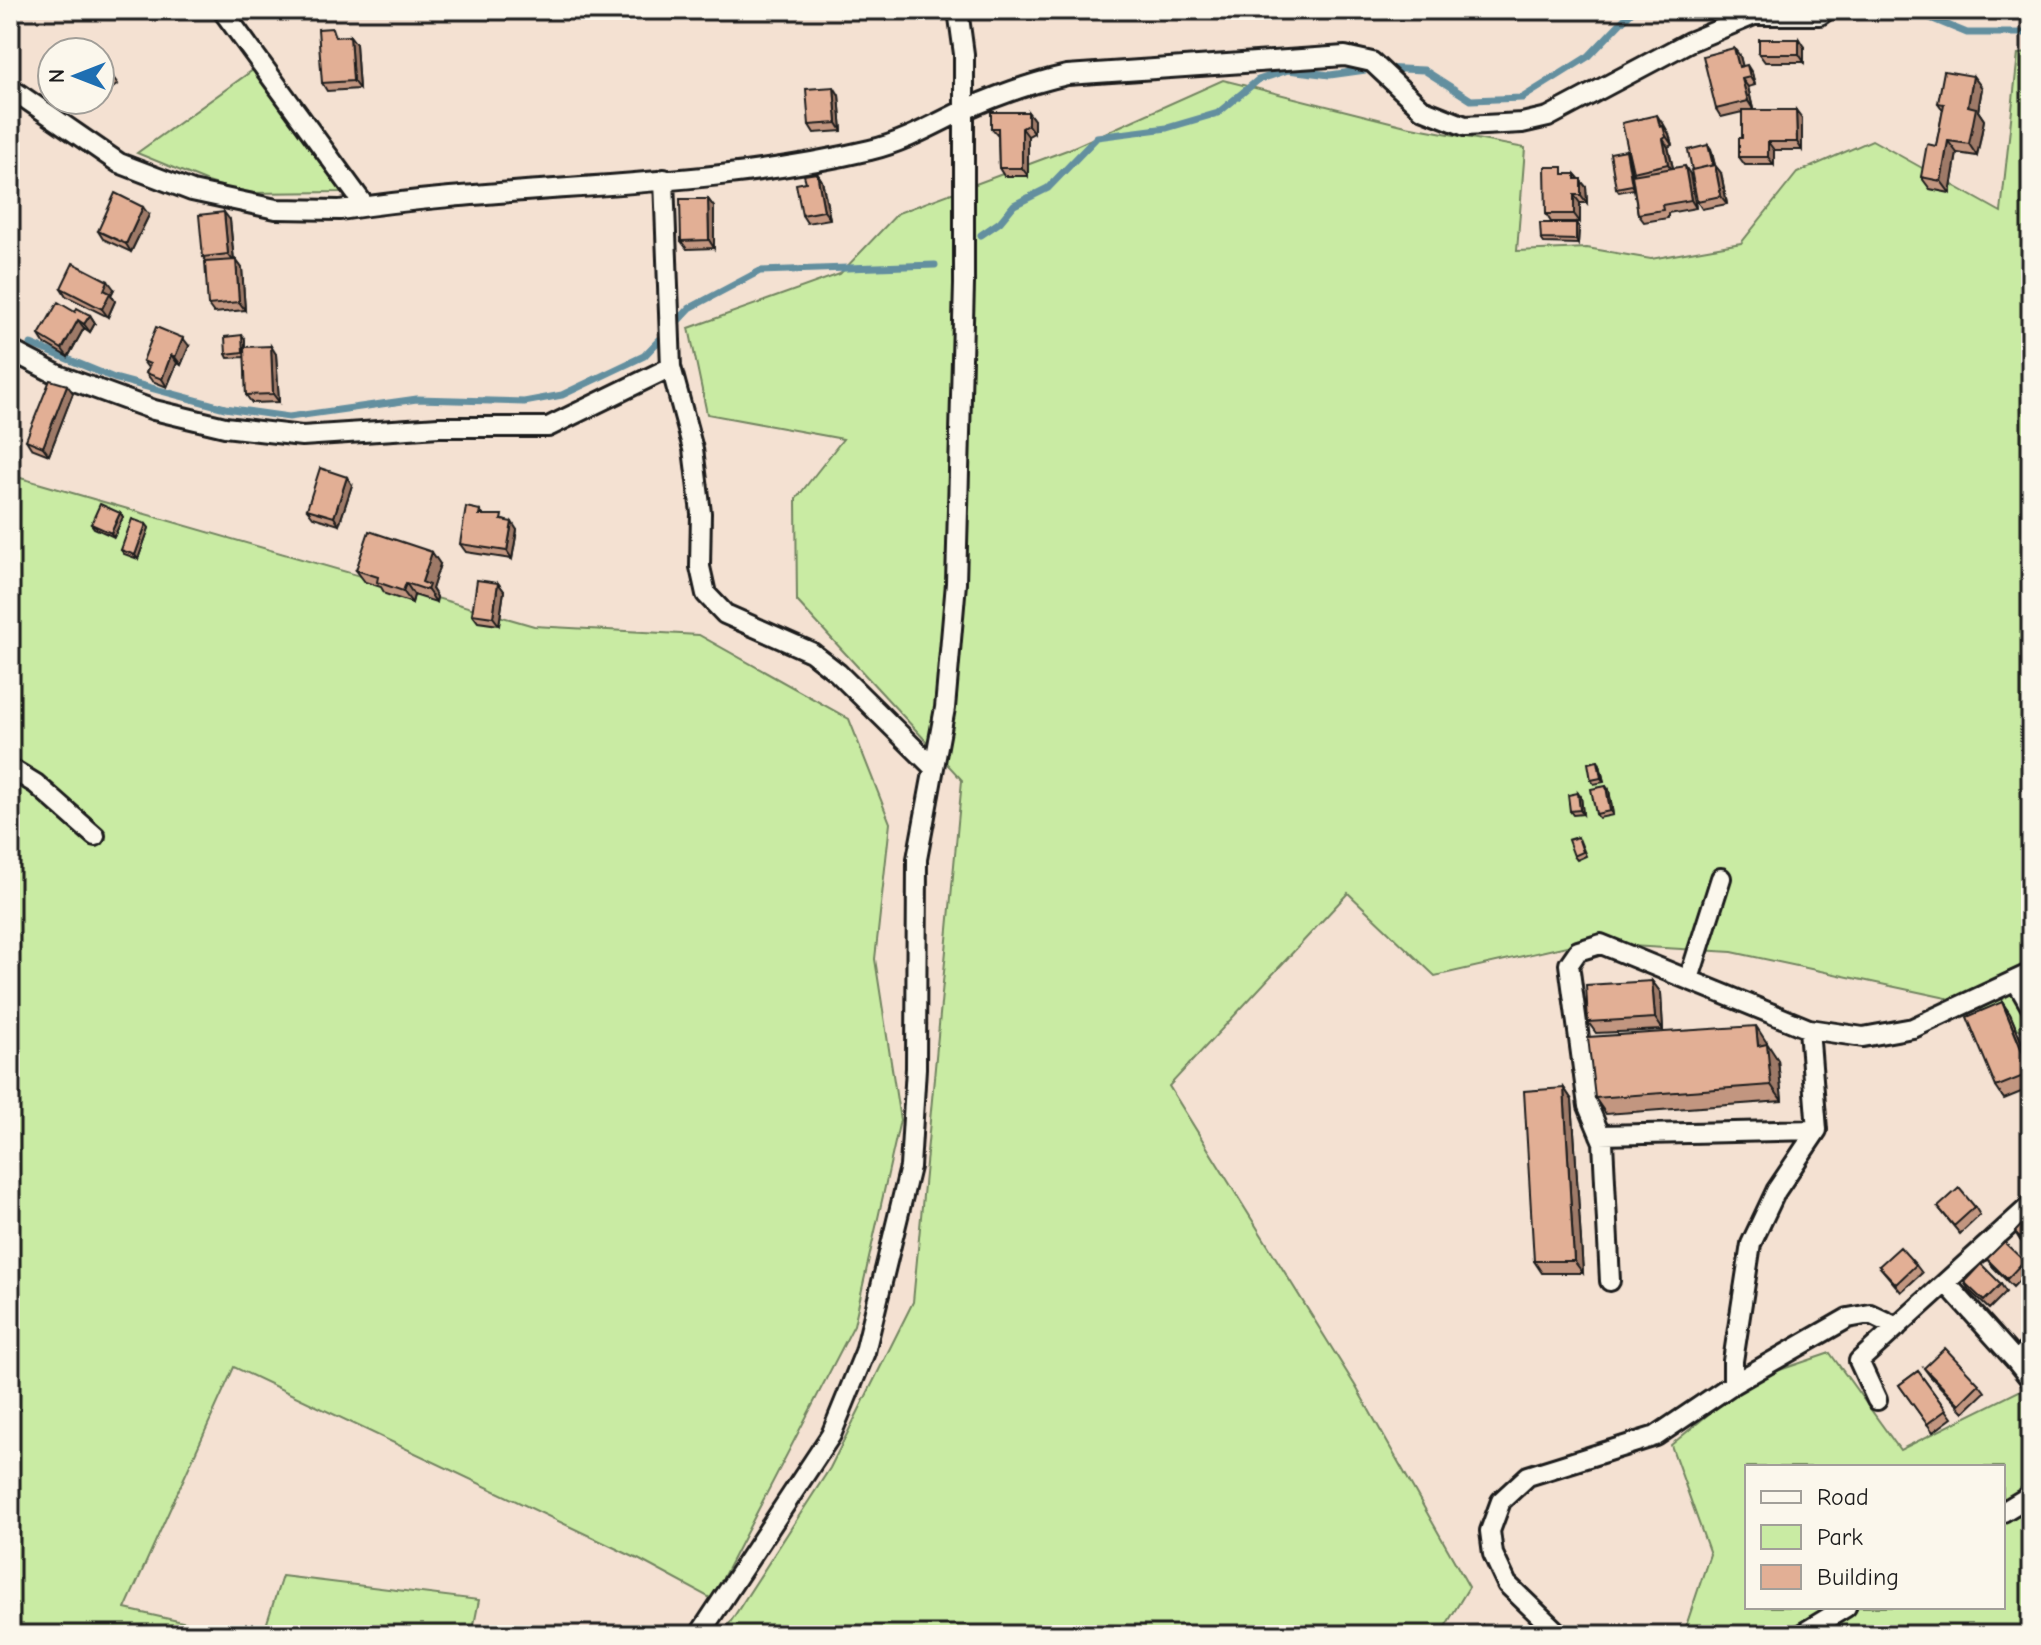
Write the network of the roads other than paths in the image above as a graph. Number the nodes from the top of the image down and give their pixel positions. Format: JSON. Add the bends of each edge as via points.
{"nodes":[{"id":1,"x":222,"y":10,"type":"edge"},
{"id":2,"x":958,"y":10,"type":"edge"},
{"id":3,"x":1827,"y":10,"type":"edge"},
{"id":4,"x":10,"y":88,"type":"edge"},
{"id":5,"x":964,"y":111,"type":"junction"},
{"id":6,"x":664,"y":179,"type":"junction"},
{"id":7,"x":365,"y":206,"type":"junction"},
{"id":8,"x":10,"y":350,"type":"edge"},
{"id":9,"x":671,"y":367,"type":"junction"},
{"id":10,"x":933,"y":767,"type":"junction"},
{"id":11,"x":10,"y":768,"type":"edge"},
{"id":12,"x":95,"y":836,"type":"dead end"},
{"id":13,"x":1721,"y":878,"type":"dead end"},
{"id":14,"x":2023,"y":977,"type":"edge"},
{"id":15,"x":1689,"y":979,"type":"junction"},
{"id":16,"x":2031,"y":1007,"type":"edge"},
{"id":17,"x":1809,"y":1029,"type":"junction"},
{"id":18,"x":1817,"y":1130,"type":"junction"},
{"id":19,"x":1600,"y":1135,"type":"junction"},
{"id":20,"x":2031,"y":1205,"type":"edge"},
{"id":21,"x":1610,"y":1281,"type":"dead end"},
{"id":22,"x":1946,"y":1283,"type":"junction"},
{"id":23,"x":1897,"y":1327,"type":"junction"},
{"id":24,"x":2031,"y":1347,"type":"edge"},
{"id":25,"x":2016,"y":1361,"type":"junction"},
{"id":26,"x":2031,"y":1380,"type":"edge"},
{"id":27,"x":1733,"y":1384,"type":"junction"},
{"id":28,"x":1877,"y":1400,"type":"dead end"},
{"id":29,"x":2031,"y":1495,"type":"edge"},
{"id":30,"x":2005,"y":1511,"type":"edge"},
{"id":31,"x":1843,"y":1609,"type":"edge"},
{"id":32,"x":699,"y":1635,"type":"edge"},
{"id":33,"x":1560,"y":1635,"type":"edge"},
{"id":34,"x":1800,"y":1635,"type":"edge"}],
"edges":[{"from":1,"to":7,"type":"street"},
{"from":2,"to":5,"type":"street"},
{"from":3,"to":5,"type":"street","via":[[1820,15],[1754,15],[1689,42],[1548,117],[1522,123],[1465,126],[1422,109],[1372,62],[1345,56],[1067,75],[1028,84]]},
{"from":4,"to":7,"type":"street","via":[[119,163],[192,191],[276,209]]},
{"from":5,"to":6,"type":"street","via":[[915,136],[871,150]]},
{"from":5,"to":10,"type":"street","via":[[956,583],[945,708]]},
{"from":6,"to":7,"type":"street"},
{"from":6,"to":9,"type":"street"},
{"from":8,"to":9,"type":"street","via":[[58,375],[154,410],[225,427],[302,436],[548,427]]},
{"from":9,"to":10,"type":"street","via":[[693,449],[706,594],[725,614],[811,652]]},
{"from":10,"to":32,"type":"street","via":[[917,859],[910,1167],[865,1352],[831,1435]]},
{"from":11,"to":12,"type":"street"},
{"from":13,"to":15,"type":"street"},
{"from":14,"to":16,"type":"street"},
{"from":14,"to":17,"type":"street","via":[[1913,1028],[1863,1037]]},
{"from":15,"to":17,"type":"street"},
{"from":15,"to":19,"type":"street","via":[[1601,944],[1578,951],[1569,964],[1588,1106]]},
{"from":17,"to":18,"type":"street"},
{"from":18,"to":19,"type":"street"},
{"from":18,"to":27,"type":"street","via":[[1776,1191],[1751,1244]]},
{"from":19,"to":21,"type":"street"},
{"from":20,"to":22,"type":"street"},
{"from":22,"to":23,"type":"street"},
{"from":22,"to":25,"type":"street"},
{"from":23,"to":27,"type":"street","via":[[1870,1314],[1848,1318]]},
{"from":23,"to":28,"type":"street","via":[[1859,1361]]},
{"from":24,"to":25,"type":"street"},
{"from":25,"to":26,"type":"street"},
{"from":27,"to":33,"type":"street","via":[[1656,1436],[1528,1476],[1501,1501],[1490,1531],[1493,1554],[1507,1584]]},
{"from":29,"to":30,"type":"street"},
{"from":31,"to":34,"type":"street"}]}
